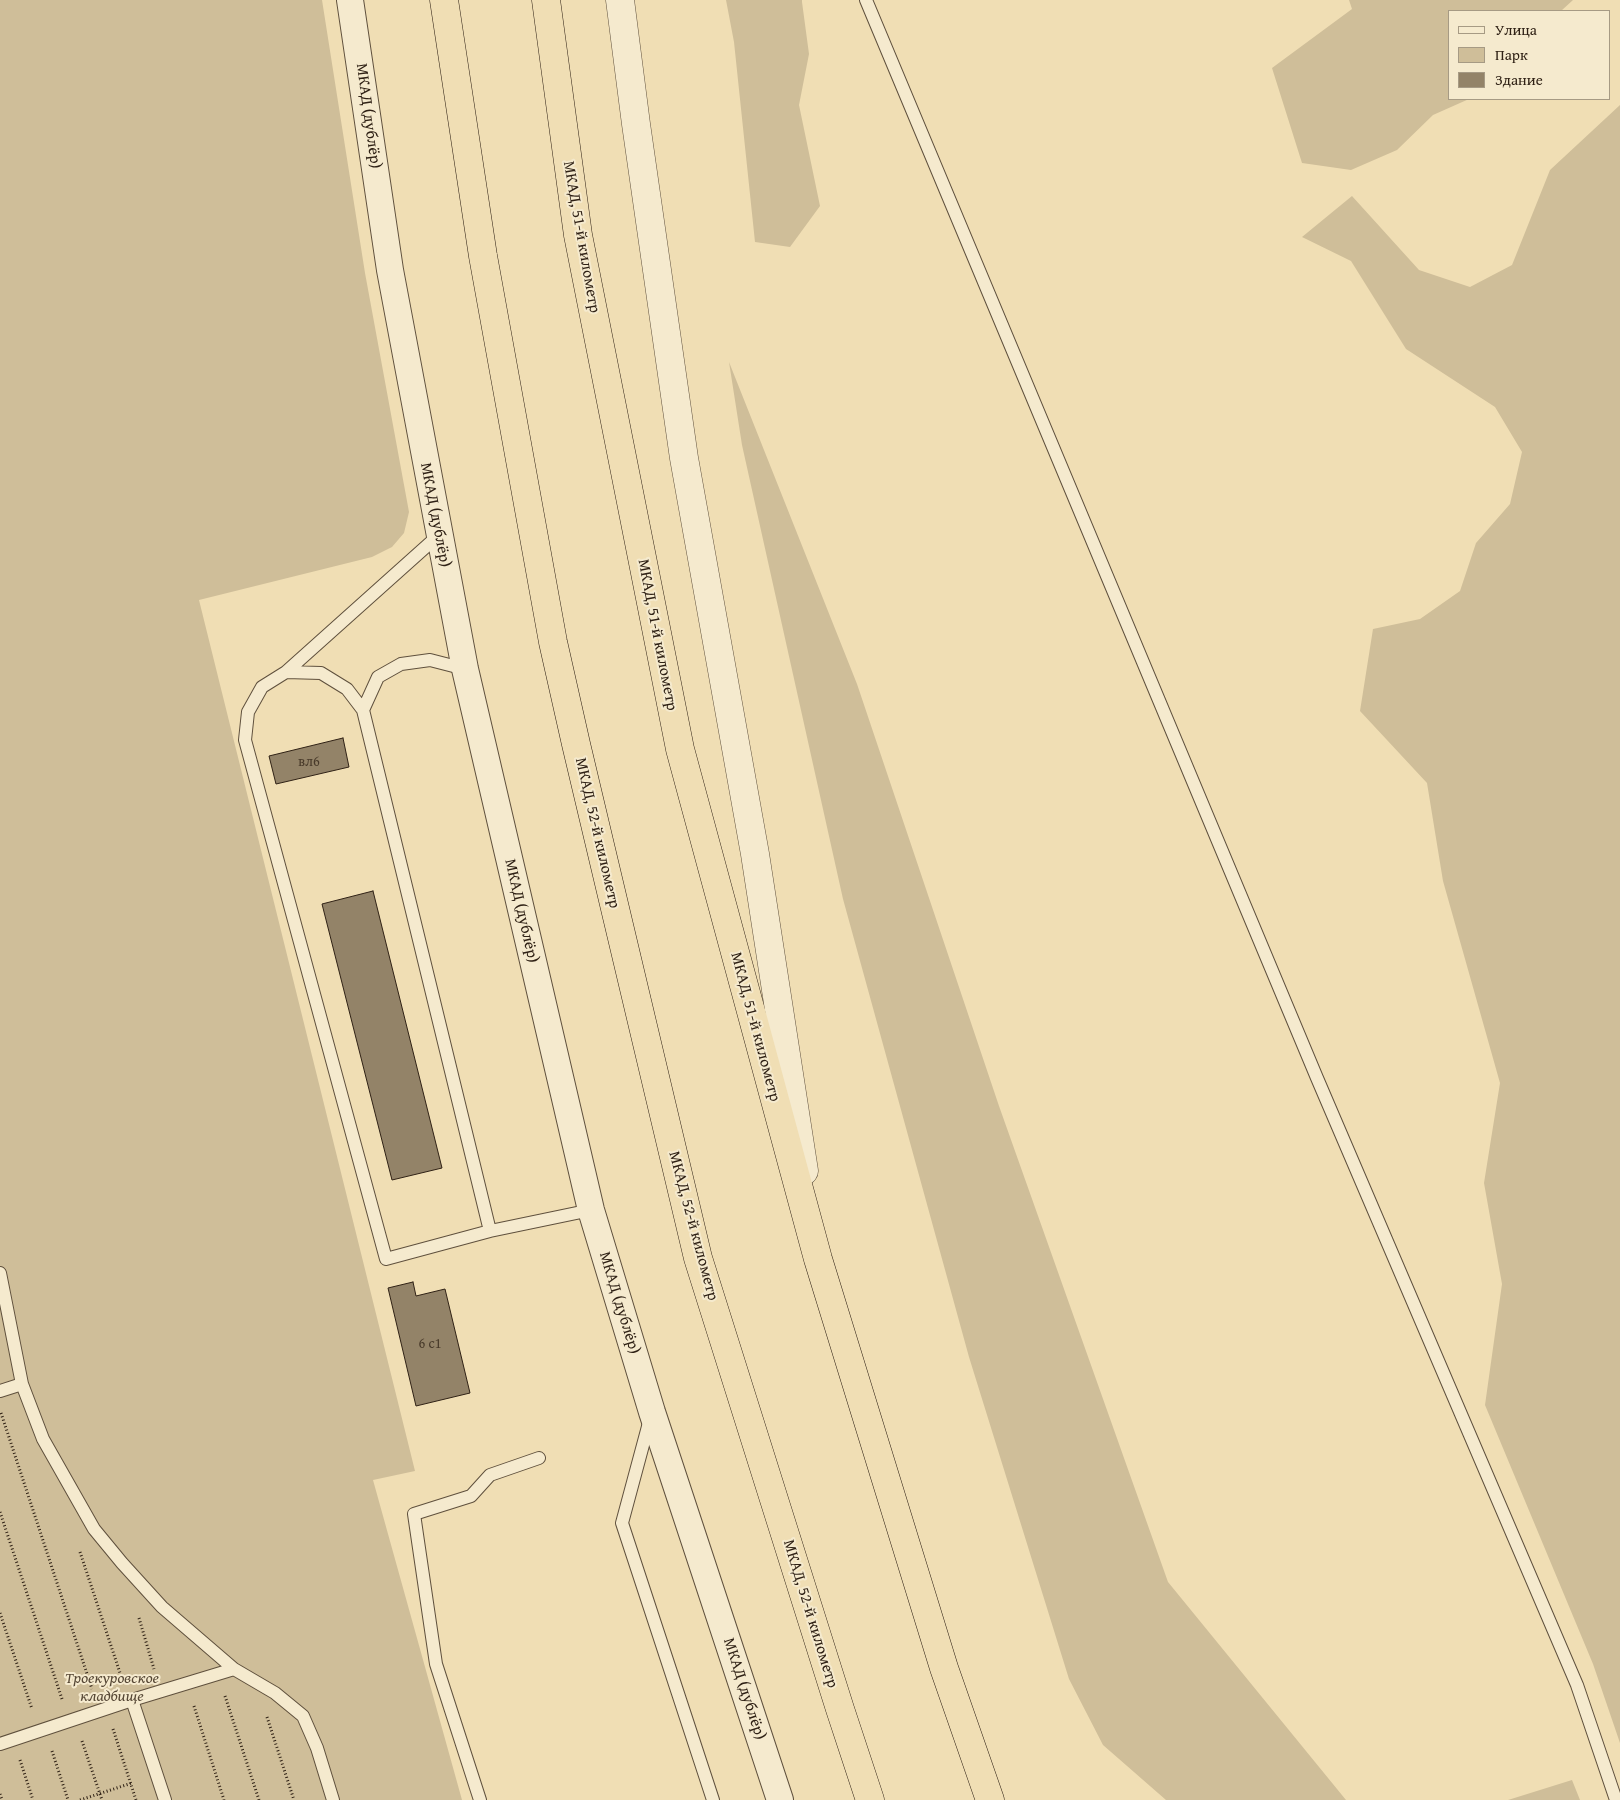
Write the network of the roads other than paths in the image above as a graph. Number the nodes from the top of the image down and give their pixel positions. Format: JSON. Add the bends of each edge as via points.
{"nodes":[{"id":1,"x":350,"y":0,"type":"edge"},
{"id":2,"x":444,"y":0,"type":"edge"},
{"id":3,"x":546,"y":0,"type":"edge"},
{"id":4,"x":620,"y":0,"type":"edge"},
{"id":5,"x":866,"y":0,"type":"edge"},
{"id":6,"x":439,"y":535,"type":"junction"},
{"id":7,"x":465,"y":669,"type":"junction"},
{"id":8,"x":286,"y":672,"type":"junction"},
{"id":9,"x":363,"y":710,"type":"junction"},
{"id":10,"x":591,"y":1210,"type":"junction"},
{"id":11,"x":490,"y":1231,"type":"junction"},
{"id":12,"x":818,"y":1259,"type":"junction"},
{"id":13,"x":0,"y":1273,"type":"edge"},
{"id":14,"x":22,"y":1384,"type":"junction"},
{"id":15,"x":0,"y":1391,"type":"edge"},
{"id":16,"x":652,"y":1412,"type":"junction"},
{"id":17,"x":539,"y":1458,"type":"dead end"},
{"id":18,"x":234,"y":1670,"type":"junction"},
{"id":19,"x":131,"y":1701,"type":"junction"},
{"id":20,"x":0,"y":1744,"type":"edge"},
{"id":21,"x":165,"y":1800,"type":"edge"},
{"id":22,"x":333,"y":1800,"type":"edge"},
{"id":23,"x":480,"y":1800,"type":"edge"},
{"id":24,"x":713,"y":1800,"type":"edge"},
{"id":25,"x":780,"y":1800,"type":"edge"},
{"id":26,"x":870,"y":1800,"type":"edge"},
{"id":27,"x":990,"y":1800,"type":"edge"},
{"id":28,"x":1616,"y":1800,"type":"edge"}],
"edges":[{"from":1,"to":6,"type":"street","name":"МКАД (дублёр)","via":[[390,270]]},
{"from":2,"to":26,"type":"highway","name":"МКАД, 52-й километр","via":[[483,256],[553,642],[698,1258]]},
{"from":3,"to":12,"type":"highway","name":"МКАД, 51-й километр","via":[[578,234],[680,749]]},
{"from":4,"to":12,"type":"street","via":[[684,458],[755,854]]},
{"from":5,"to":28,"type":"lane","via":[[1317,1078],[1577,1685]]},
{"from":6,"to":7,"type":"street","name":"МКАД (дублёр)"},
{"from":6,"to":8,"type":"lane"},
{"from":7,"to":9,"type":"lane","via":[[430,660],[401,664],[378,677]]},
{"from":7,"to":10,"type":"street","name":"МКАД (дублёр)"},
{"from":8,"to":9,"type":"lane","via":[[320,673],[347,689]]},
{"from":8,"to":11,"type":"lane","via":[[262,687],[248,712],[245,740],[386,1259]]},
{"from":9,"to":11,"type":"lane"},
{"from":10,"to":11,"type":"lane"},
{"from":10,"to":16,"type":"street","name":"МКАД (дублёр)"},
{"from":12,"to":27,"type":"highway","via":[[944,1668]]},
{"from":13,"to":14,"type":"lane"},
{"from":14,"to":15,"type":"lane"},
{"from":14,"to":18,"type":"lane","via":[[43,1439],[94,1529],[162,1607]]},
{"from":16,"to":24,"type":"lane","via":[[622,1523]]},
{"from":16,"to":25,"type":"street","name":"МКАД (дублёр)"},
{"from":17,"to":23,"type":"lane","via":[[490,1475],[471,1496],[414,1514],[436,1664]]},
{"from":18,"to":19,"type":"lane"},
{"from":18,"to":22,"type":"lane","via":[[275,1693],[303,1716]]},
{"from":19,"to":20,"type":"lane"},
{"from":19,"to":21,"type":"lane"}]}
